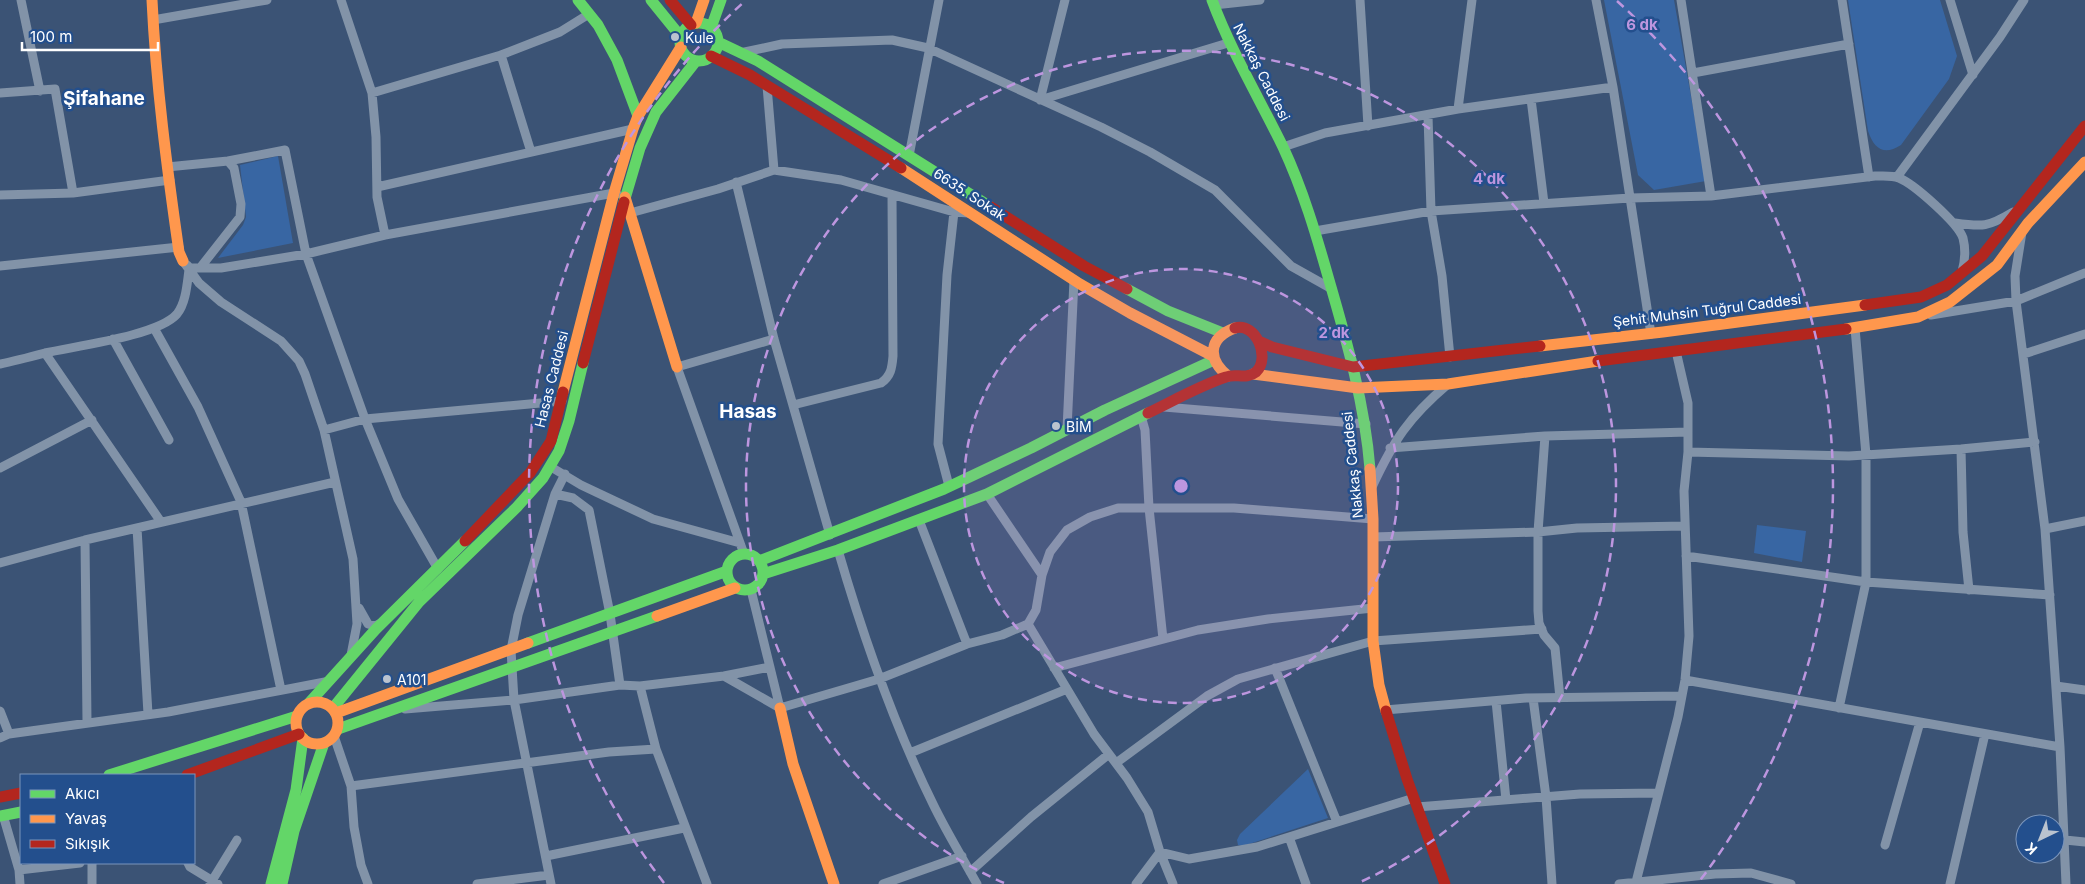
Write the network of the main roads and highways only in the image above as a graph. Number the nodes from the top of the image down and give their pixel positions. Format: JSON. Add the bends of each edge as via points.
{"nodes":[{"id":1,"x":152,"y":0,"type":"edge"},
{"id":2,"x":578,"y":0,"type":"edge"},
{"id":3,"x":652,"y":0,"type":"edge"},
{"id":4,"x":670,"y":0,"type":"edge"},
{"id":5,"x":704,"y":0,"type":"edge"},
{"id":6,"x":721,"y":0,"type":"edge"},
{"id":7,"x":1213,"y":3,"type":"edge"},
{"id":8,"x":694,"y":24,"type":"junction"},
{"id":9,"x":711,"y":28,"type":"junction"},
{"id":10,"x":681,"y":42,"type":"junction"},
{"id":11,"x":718,"y":42,"type":"junction"},
{"id":12,"x":712,"y":56,"type":"junction"},
{"id":13,"x":696,"y":61,"type":"junction"},
{"id":14,"x":638,"y":116,"type":"junction"},
{"id":15,"x":2085,"y":126,"type":"edge"},
{"id":16,"x":2085,"y":162,"type":"edge"},
{"id":17,"x":619,"y":195,"type":"junction"},
{"id":18,"x":186,"y":266,"type":"road end"},
{"id":19,"x":1223,"y":333,"type":"junction"},
{"id":20,"x":1261,"y":342,"type":"junction"},
{"id":21,"x":1214,"y":358,"type":"junction"},
{"id":22,"x":677,"y":367,"type":"road end"},
{"id":23,"x":1353,"y":368,"type":"junction"},
{"id":24,"x":1253,"y":374,"type":"junction"},
{"id":25,"x":1228,"y":376,"type":"junction"},
{"id":26,"x":1358,"y":388,"type":"junction"},
{"id":27,"x":759,"y":561,"type":"junction"},
{"id":28,"x":727,"y":571,"type":"junction"},
{"id":29,"x":763,"y":574,"type":"junction"},
{"id":30,"x":735,"y":588,"type":"junction"},
{"id":31,"x":309,"y":703,"type":"junction"},
{"id":32,"x":780,"y":708,"type":"road end"},
{"id":33,"x":334,"y":710,"type":"junction"},
{"id":34,"x":297,"y":716,"type":"junction"},
{"id":35,"x":301,"y":736,"type":"junction"},
{"id":36,"x":332,"y":736,"type":"junction"},
{"id":37,"x":112,"y":774,"type":"edge"},
{"id":38,"x":190,"y":774,"type":"edge"},
{"id":39,"x":20,"y":792,"type":"edge"},
{"id":40,"x":0,"y":797,"type":"edge"},
{"id":41,"x":20,"y":812,"type":"edge"},
{"id":42,"x":1,"y":815,"type":"edge"},
{"id":43,"x":270,"y":884,"type":"edge"},
{"id":44,"x":282,"y":884,"type":"edge"},
{"id":45,"x":834,"y":884,"type":"edge"},
{"id":46,"x":1445,"y":884,"type":"edge"}],
"edges":[{"from":1,"to":18,"type":"main road","via":[[155,62],[167,167],[179,247]]},
{"from":2,"to":14,"type":"main road","via":[[598,26],[616,60]]},
{"from":3,"to":10,"type":"main road"},
{"from":4,"to":8,"type":"main road"},
{"from":5,"to":8,"type":"main road"},
{"from":6,"to":9,"type":"main road"},
{"from":7,"to":23,"type":"main road","name":"Nakkaş Caddesi","via":[[1228,42],[1284,147],[1305,197]]},
{"from":8,"to":9,"type":"main road"},
{"from":8,"to":10,"type":"main road","via":[[686,28]]},
{"from":9,"to":11,"type":"main road"},
{"from":10,"to":13,"type":"main road","via":[[687,56]]},
{"from":10,"to":14,"type":"main road","name":"Hasas Caddesi"},
{"from":11,"to":12,"type":"main road"},
{"from":11,"to":19,"type":"main road","name":"6635. Sokak","via":[[758,61],[1084,266],[1168,310]]},
{"from":12,"to":13,"type":"main road"},
{"from":12,"to":21,"type":"main road","name":"6635. Sokak","via":[[767,86],[974,214],[1074,280]]},
{"from":13,"to":17,"type":"main road","name":"Hasas Caddesi","via":[[656,112]]},
{"from":14,"to":17,"type":"main road","name":"Hasas Caddesi"},
{"from":15,"to":23,"type":"main road","name":"Şehit Muhsin Tuğrul Caddesi","via":[[1982,256],[1947,285],[1921,297],[1651,334]]},
{"from":16,"to":26,"type":"main road","via":[[2022,230],[1997,264],[1950,302],[1918,317],[1448,384]]},
{"from":17,"to":22,"type":"main road","via":[[630,213]]},
{"from":17,"to":31,"type":"main road","name":"Hasas Caddesi","via":[[551,441],[530,472],[438,569],[382,622]]},
{"from":17,"to":33,"type":"main road","name":"Hasas Caddesi","via":[[569,421],[559,451],[517,507],[419,602]]},
{"from":19,"to":20,"type":"main road","via":[[1240,328],[1256,335]]},
{"from":19,"to":21,"type":"main road","via":[[1217,339]]},
{"from":20,"to":23,"type":"main road","name":"Şehit Muhsin Tuğrul Caddesi"},
{"from":20,"to":24,"type":"main road","via":[[1263,359]]},
{"from":21,"to":25,"type":"main road","via":[[1221,372]]},
{"from":21,"to":27,"type":"main road","via":[[949,486]]},
{"from":23,"to":26,"type":"main road","name":"Nakkaş Caddesi"},
{"from":24,"to":25,"type":"main road","via":[[1245,378]]},
{"from":24,"to":26,"type":"main road"},
{"from":25,"to":29,"type":"main road","via":[[987,494],[838,550]]},
{"from":26,"to":46,"type":"main road","name":"Nakkaş Caddesi","via":[[1366,424],[1373,519],[1373,640],[1379,684],[1390,728]]},
{"from":27,"to":28,"type":"main road","via":[[742,549]]},
{"from":27,"to":29,"type":"main road"},
{"from":28,"to":30,"type":"main road"},
{"from":28,"to":33,"type":"main road"},
{"from":29,"to":30,"type":"main road","via":[[759,584],[751,590]]},
{"from":30,"to":36,"type":"main road","via":[[388,711]]},
{"from":31,"to":33,"type":"main road","via":[[326,703]]},
{"from":31,"to":34,"type":"main road"},
{"from":32,"to":45,"type":"main road","via":[[793,764]]},
{"from":33,"to":36,"type":"main road","via":[[339,722]]},
{"from":34,"to":35,"type":"main road"},
{"from":34,"to":37,"type":"main road"},
{"from":35,"to":36,"type":"main road","via":[[313,743]]},
{"from":35,"to":38,"type":"main road"},
{"from":35,"to":43,"type":"main road","via":[[296,790]]},
{"from":36,"to":44,"type":"main road","via":[[294,831]]},
{"from":39,"to":40,"type":"main road"},
{"from":41,"to":42,"type":"main road"}]}
